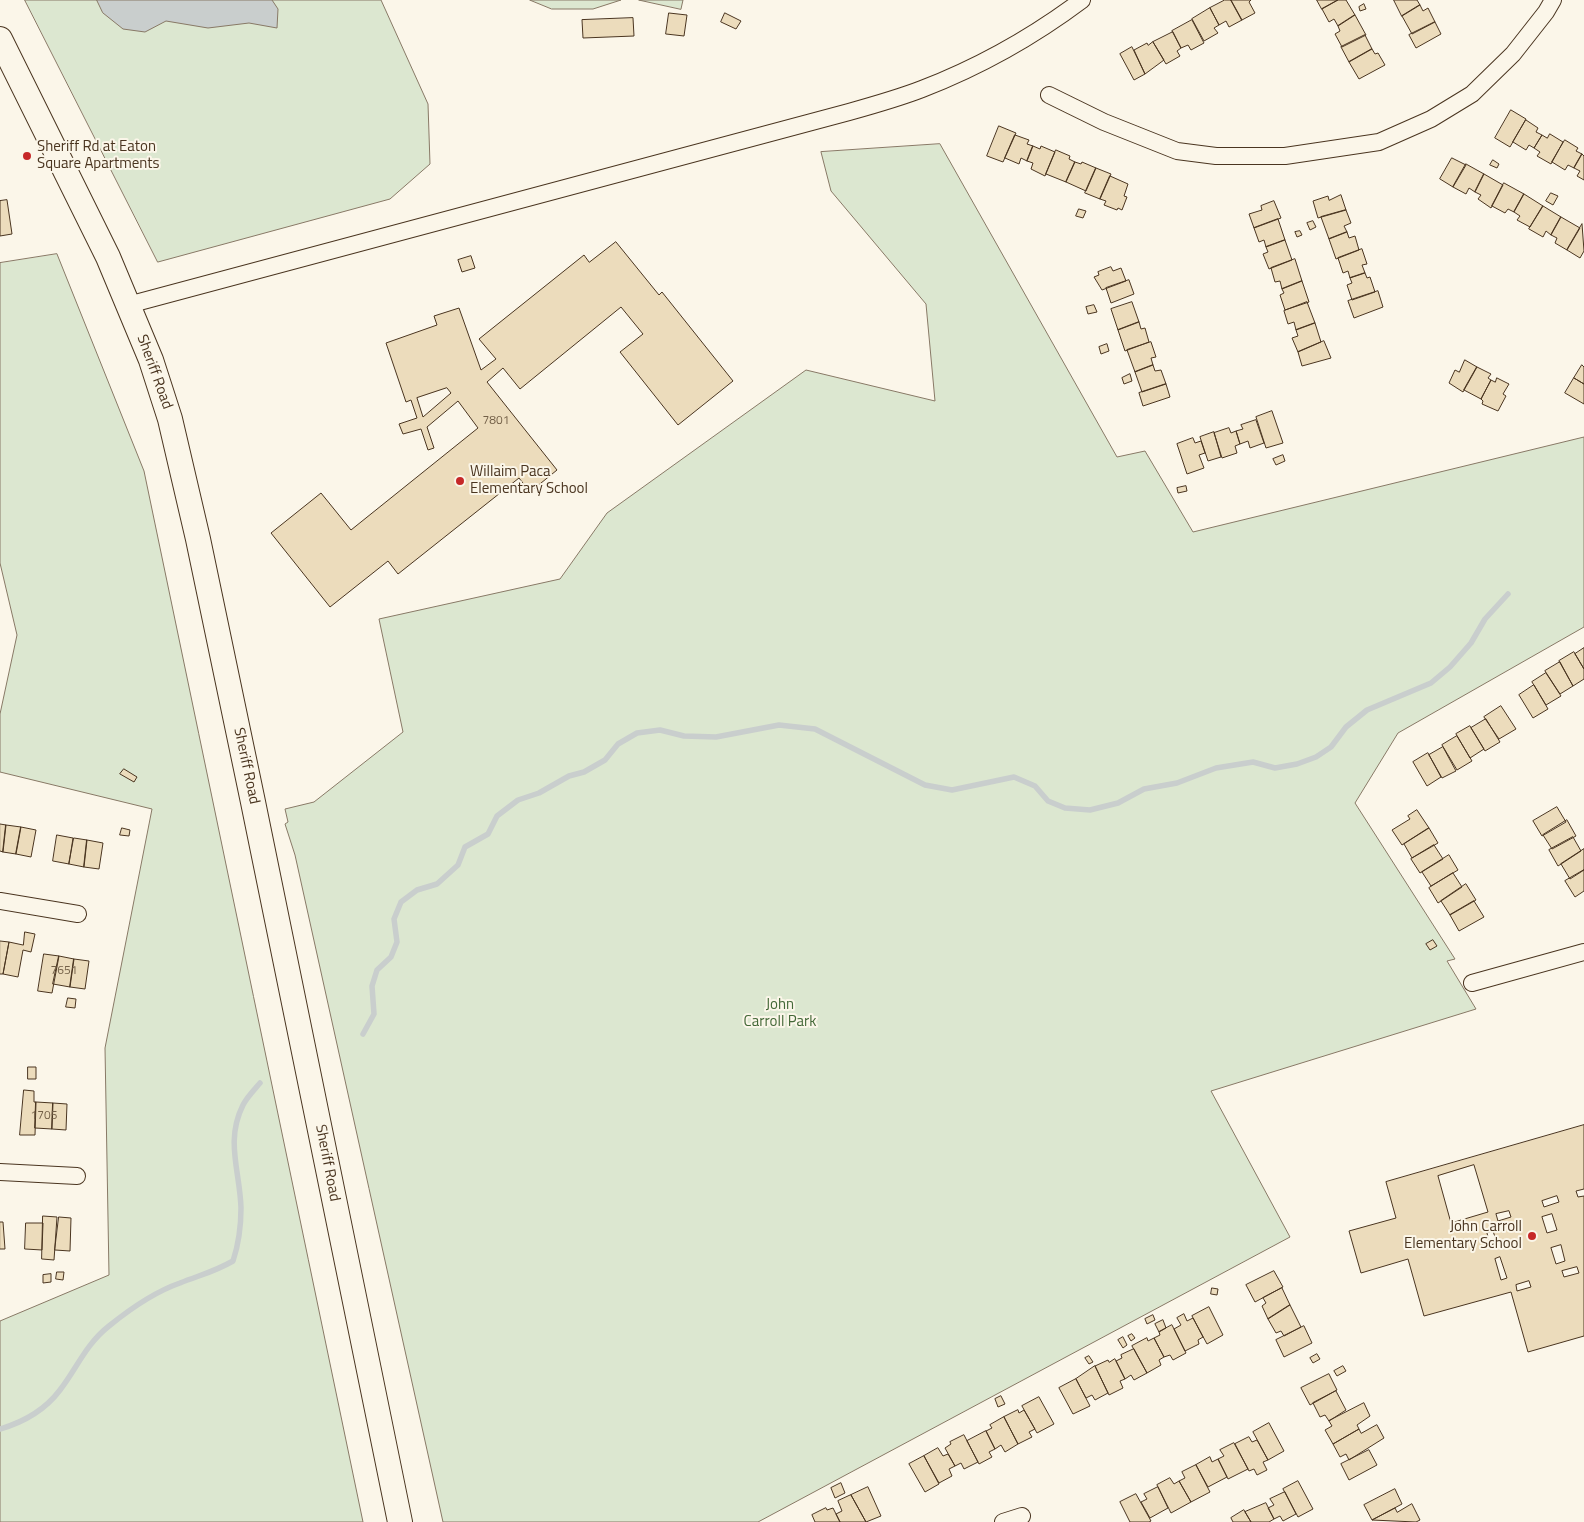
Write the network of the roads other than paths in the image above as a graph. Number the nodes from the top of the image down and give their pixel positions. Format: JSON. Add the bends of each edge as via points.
{"nodes":[{"id":1,"x":1082,"y":0,"type":"edge"},
{"id":2,"x":1553,"y":0,"type":"edge"},
{"id":3,"x":0,"y":39,"type":"edge"},
{"id":4,"x":1049,"y":95,"type":"dead end"},
{"id":5,"x":128,"y":305,"type":"junction"},
{"id":6,"x":0,"y":900,"type":"edge"},
{"id":7,"x":78,"y":914,"type":"dead end"},
{"id":8,"x":1584,"y":952,"type":"edge"},
{"id":9,"x":1472,"y":983,"type":"dead end"},
{"id":10,"x":0,"y":1172,"type":"edge"},
{"id":11,"x":77,"y":1176,"type":"dead end"},
{"id":12,"x":1022,"y":1516,"type":"dead end"},
{"id":13,"x":400,"y":1522,"type":"edge"},
{"id":14,"x":1004,"y":1522,"type":"edge"}],
"edges":[{"from":1,"to":5,"type":"street","via":[[1035,32],[922,89],[830,118]]},
{"from":2,"to":4,"type":"street","via":[[1513,54],[1472,94],[1431,119],[1379,142],[1285,156],[1196,154],[1177,151],[1113,126]]},
{"from":3,"to":5,"type":"main road","name":"Sheriff Road"},
{"from":5,"to":13,"type":"main road","name":"Sheriff Road","via":[[160,384],[198,539]]},
{"from":6,"to":7,"type":"street"},
{"from":8,"to":9,"type":"street"},
{"from":10,"to":11,"type":"street"},
{"from":12,"to":14,"type":"street"}]}
